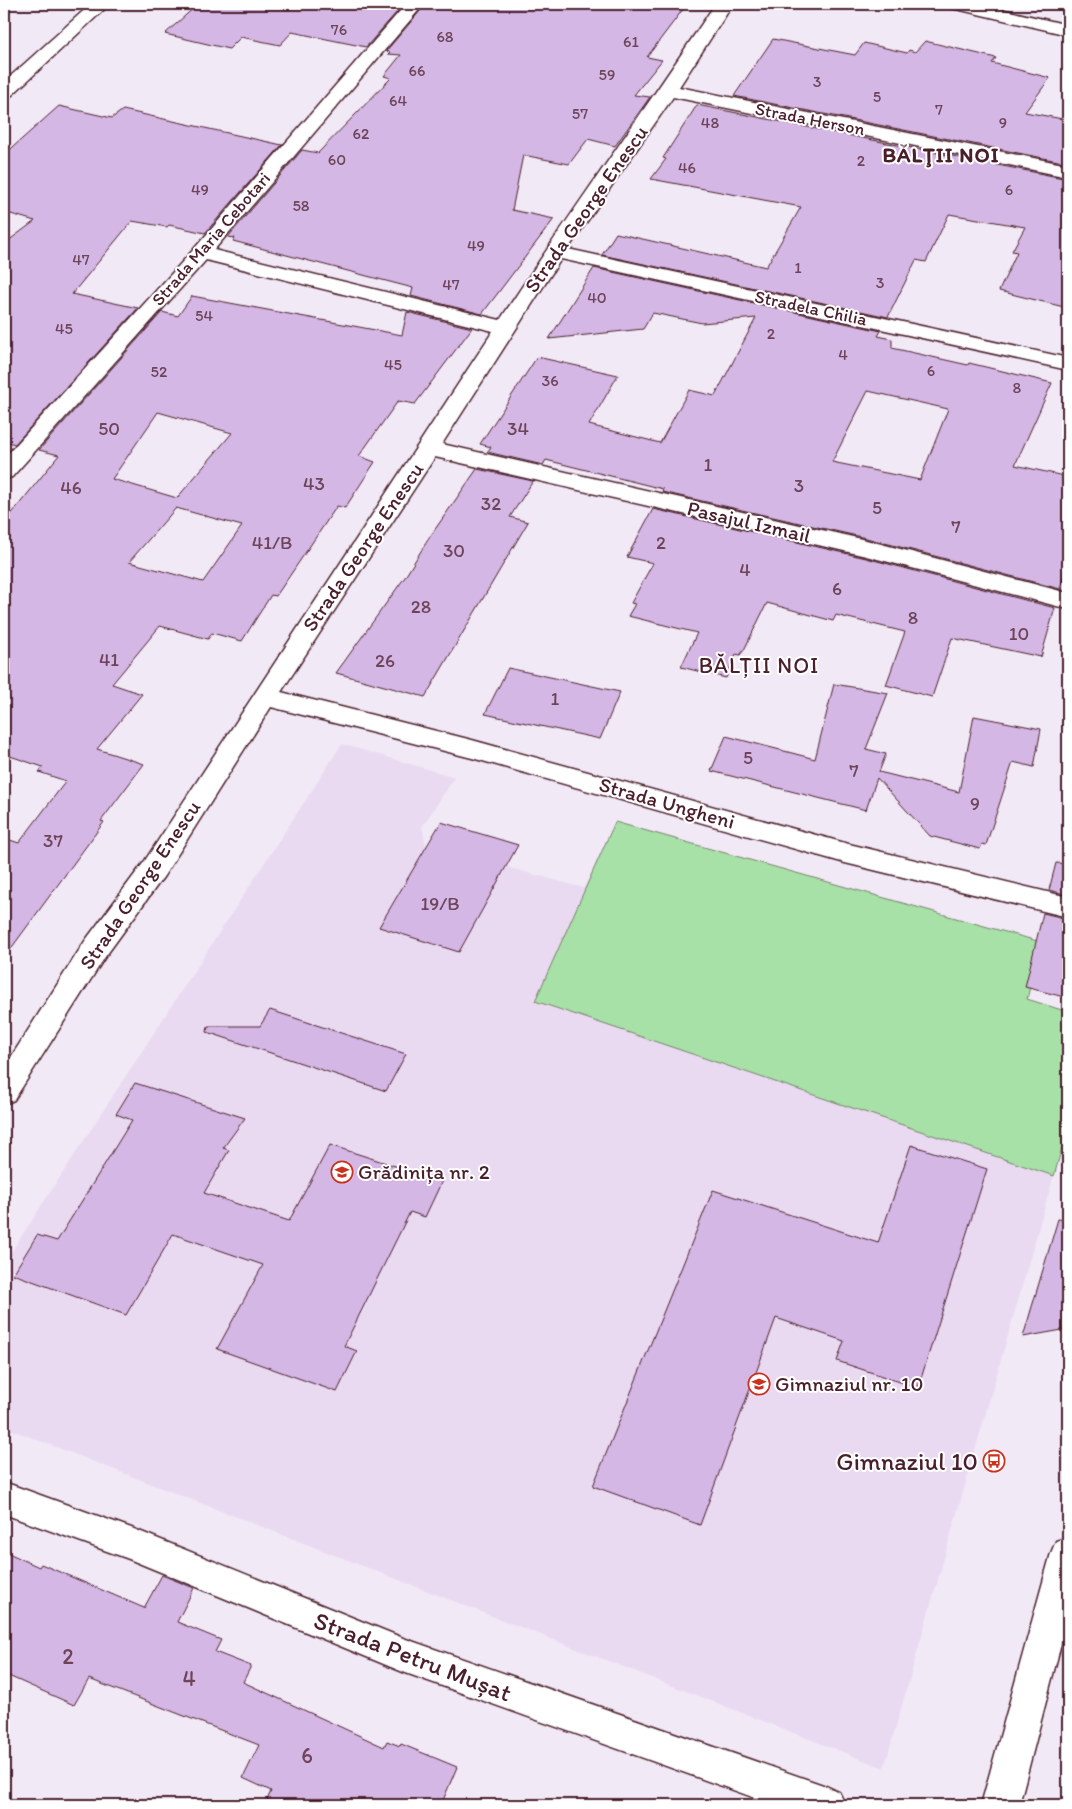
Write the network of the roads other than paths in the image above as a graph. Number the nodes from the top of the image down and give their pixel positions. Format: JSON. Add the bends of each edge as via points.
{"nodes":[{"id":1,"x":101,"y":4,"type":"edge"},
{"id":2,"x":415,"y":4,"type":"edge"},
{"id":3,"x":724,"y":4,"type":"edge"},
{"id":4,"x":958,"y":4,"type":"edge"},
{"id":5,"x":1068,"y":30,"type":"edge"},
{"id":6,"x":668,"y":90,"type":"junction"},
{"id":7,"x":4,"y":92,"type":"edge"},
{"id":8,"x":1068,"y":171,"type":"edge"},
{"id":9,"x":554,"y":252,"type":"junction"},
{"id":10,"x":201,"y":253,"type":"junction"},
{"id":11,"x":505,"y":328,"type":"junction"},
{"id":12,"x":1068,"y":364,"type":"edge"},
{"id":13,"x":428,"y":448,"type":"junction"},
{"id":14,"x":4,"y":472,"type":"edge"},
{"id":15,"x":1068,"y":601,"type":"edge"},
{"id":16,"x":266,"y":697,"type":"junction"},
{"id":17,"x":1068,"y":907,"type":"edge"},
{"id":18,"x":4,"y":1092,"type":"edge"},
{"id":19,"x":4,"y":1498,"type":"edge"},
{"id":20,"x":1068,"y":1553,"type":"edge"},
{"id":21,"x":826,"y":1805,"type":"edge"},
{"id":22,"x":1000,"y":1805,"type":"edge"}],
"edges":[{"from":1,"to":7,"type":"street"},
{"from":2,"to":10,"type":"street","name":"Strada Maria Cebotari"},
{"from":3,"to":6,"type":"street","name":"Strada George Enescu"},
{"from":4,"to":5,"type":"street"},
{"from":6,"to":8,"type":"street","name":"Strada Herson"},
{"from":6,"to":9,"type":"street","name":"Strada George Enescu"},
{"from":9,"to":11,"type":"street","name":"Strada George Enescu"},
{"from":9,"to":12,"type":"street","name":"Stradela Chilia"},
{"from":10,"to":11,"type":"street"},
{"from":10,"to":14,"type":"street","name":"Strada Maria Cebotari"},
{"from":11,"to":13,"type":"street","name":"Strada George Enescu"},
{"from":13,"to":15,"type":"street","name":"Pasajul Izmail","via":[[866,548]]},
{"from":13,"to":16,"type":"street","name":"Strada George Enescu"},
{"from":16,"to":17,"type":"street","name":"Strada Ungheni","via":[[523,762],[815,846]]},
{"from":16,"to":18,"type":"street","name":"Strada George Enescu","via":[[154,869],[95,950]]},
{"from":19,"to":21,"type":"street","name":"Strada Petru Mușat","via":[[134,1545],[403,1655]]},
{"from":20,"to":22,"type":"street"}]}
